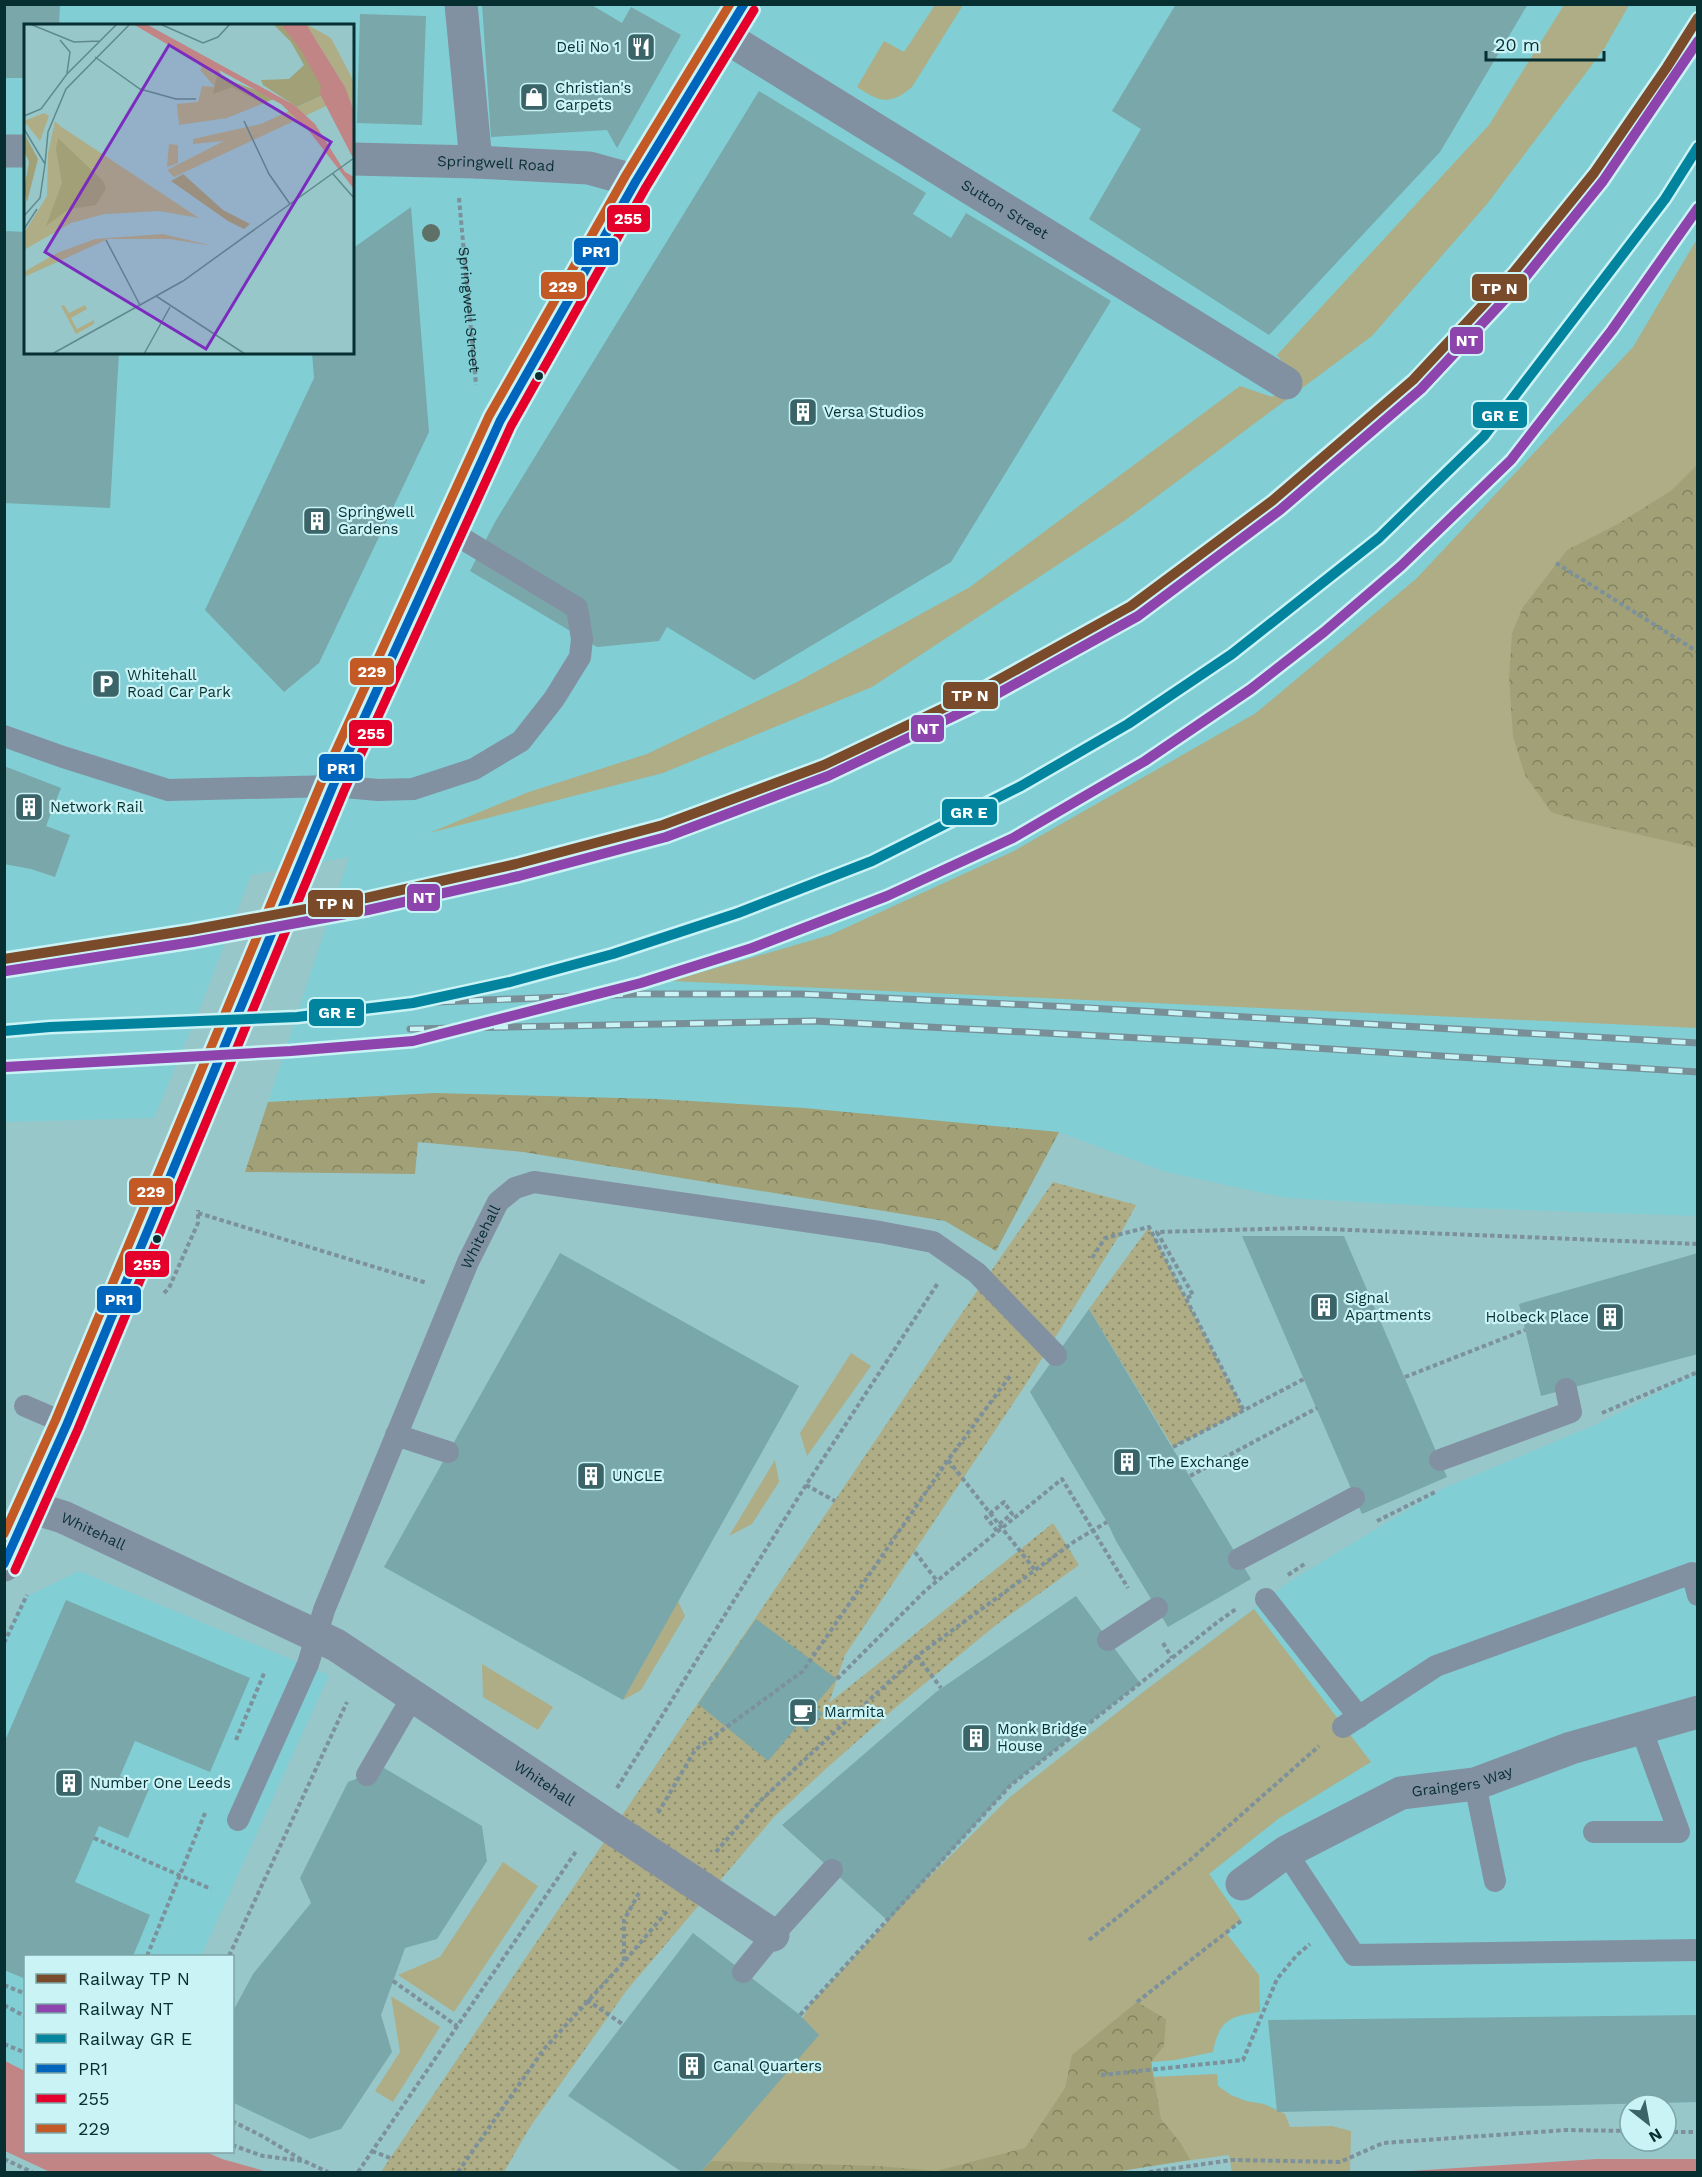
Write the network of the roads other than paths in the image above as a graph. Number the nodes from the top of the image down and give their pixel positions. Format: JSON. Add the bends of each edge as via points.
{"nodes":[{"id":1,"x":461,"y":4,"type":"edge"},
{"id":2,"x":744,"y":4,"type":"edge"},
{"id":3,"x":724,"y":36,"type":"junction"},
{"id":4,"x":4,"y":151,"type":"edge"},
{"id":5,"x":24,"y":151,"type":"edge"},
{"id":6,"x":354,"y":159,"type":"edge"},
{"id":7,"x":466,"y":162,"type":"junction"},
{"id":8,"x":636,"y":181,"type":"junction"},
{"id":9,"x":1286,"y":383,"type":"dead end"},
{"id":10,"x":450,"y":531,"type":"junction"},
{"id":11,"x":4,"y":736,"type":"edge"},
{"id":12,"x":333,"y":786,"type":"junction"},
{"id":13,"x":1056,"y":1355,"type":"dead end"},
{"id":14,"x":1566,"y":1389,"type":"dead end"},
{"id":15,"x":25,"y":1406,"type":"dead end"},
{"id":16,"x":67,"y":1424,"type":"junction"},
{"id":17,"x":396,"y":1435,"type":"junction"},
{"id":18,"x":448,"y":1452,"type":"dead end"},
{"id":19,"x":1440,"y":1460,"type":"dead end"},
{"id":20,"x":1354,"y":1498,"type":"dead end"},
{"id":21,"x":30,"y":1507,"type":"junction"},
{"id":22,"x":1239,"y":1559,"type":"dead end"},
{"id":23,"x":4,"y":1565,"type":"edge"},
{"id":24,"x":1698,"y":1595,"type":"edge"},
{"id":25,"x":1266,"y":1599,"type":"dead end"},
{"id":26,"x":1157,"y":1608,"type":"dead end"},
{"id":27,"x":316,"y":1636,"type":"junction"},
{"id":28,"x":1108,"y":1640,"type":"dead end"},
{"id":29,"x":413,"y":1696,"type":"junction"},
{"id":30,"x":1698,"y":1712,"type":"edge"},
{"id":31,"x":1641,"y":1728,"type":"junction"},
{"id":32,"x":367,"y":1775,"type":"dead end"},
{"id":33,"x":1475,"y":1784,"type":"junction"},
{"id":34,"x":238,"y":1820,"type":"dead end"},
{"id":35,"x":1594,"y":1832,"type":"dead end"},
{"id":36,"x":1286,"y":1852,"type":"junction"},
{"id":37,"x":832,"y":1870,"type":"dead end"},
{"id":38,"x":1495,"y":1881,"type":"dead end"},
{"id":39,"x":1242,"y":1884,"type":"road end"},
{"id":40,"x":773,"y":1935,"type":"junction"},
{"id":41,"x":1698,"y":1950,"type":"edge"},
{"id":42,"x":743,"y":1972,"type":"dead end"}],
"edges":[{"from":1,"to":7,"type":"street"},
{"from":2,"to":3,"type":"street"},
{"from":3,"to":8,"type":"street"},
{"from":3,"to":9,"type":"street","name":"Sutton Street"},
{"from":4,"to":5,"type":"street"},
{"from":6,"to":7,"type":"street","name":"Springwell Road"},
{"from":7,"to":8,"type":"street","name":"Springwell Road","via":[[589,168]]},
{"from":8,"to":10,"type":"street","via":[[503,415]]},
{"from":10,"to":12,"type":"street"},
{"from":10,"to":12,"type":"lane","via":[[577,608],[582,639],[579,657],[555,699],[521,741],[474,769],[413,789]]},
{"from":11,"to":12,"type":"lane","via":[[168,790]]},
{"from":12,"to":16,"type":"street"},
{"from":13,"to":17,"type":"lane","name":"Whitehall","via":[[977,1272],[933,1242],[534,1182],[516,1188],[498,1202]]},
{"from":14,"to":19,"type":"lane","via":[[1571,1412]]},
{"from":15,"to":16,"type":"lane"},
{"from":16,"to":21,"type":"street"},
{"from":17,"to":18,"type":"lane"},
{"from":17,"to":27,"type":"lane","name":"Whitehall"},
{"from":20,"to":22,"type":"lane"},
{"from":21,"to":23,"type":"street"},
{"from":21,"to":27,"type":"street","name":"Whitehall","via":[[63,1517]]},
{"from":24,"to":25,"type":"lane","via":[[1692,1573],[1436,1666],[1351,1722]]},
{"from":26,"to":28,"type":"lane"},
{"from":27,"to":29,"type":"street","name":"Whitehall"},
{"from":27,"to":34,"type":"lane","name":"Whitehall","via":[[308,1664]]},
{"from":29,"to":32,"type":"lane"},
{"from":29,"to":40,"type":"street","name":"Whitehall"},
{"from":30,"to":31,"type":"street","name":"Graingers Way"},
{"from":31,"to":33,"type":"street","name":"Graingers Way","via":[[1571,1748]]},
{"from":31,"to":35,"type":"lane","via":[[1679,1832]]},
{"from":33,"to":36,"type":"street","name":"Graingers Way","via":[[1401,1793]]},
{"from":33,"to":38,"type":"lane"},
{"from":36,"to":39,"type":"street","name":"Graingers Way"},
{"from":36,"to":41,"type":"lane","via":[[1354,1955]]},
{"from":37,"to":40,"type":"lane"},
{"from":40,"to":42,"type":"lane"}]}
